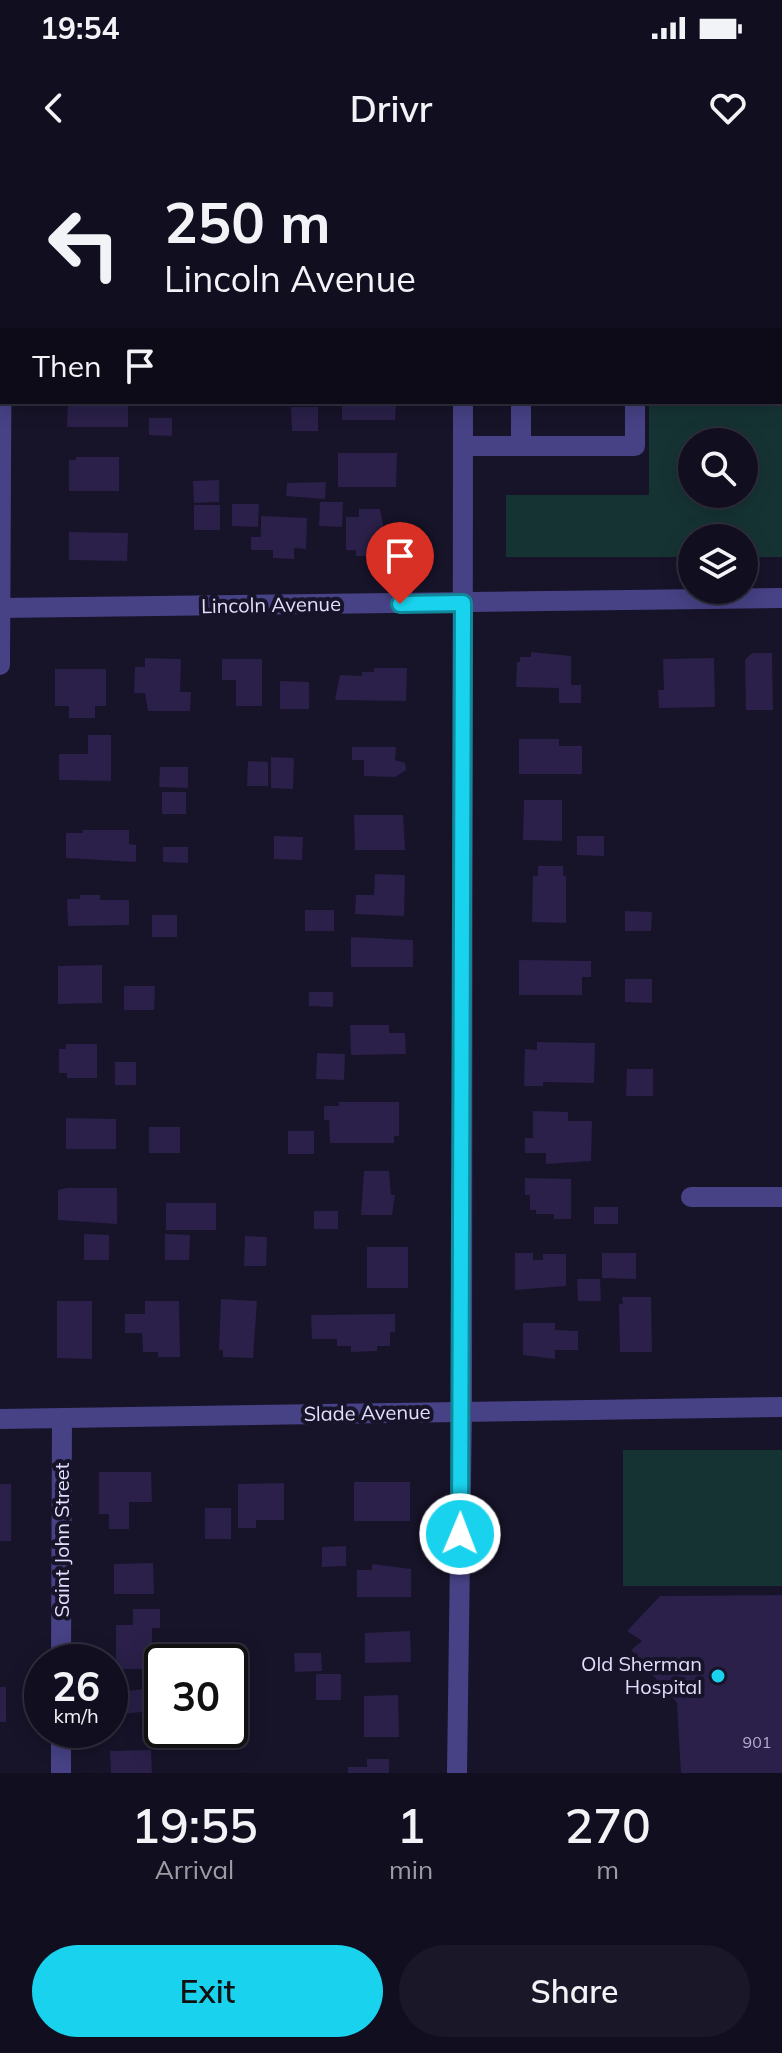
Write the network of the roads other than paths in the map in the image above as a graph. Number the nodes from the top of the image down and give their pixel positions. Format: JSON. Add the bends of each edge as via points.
{"nodes":[{"id":1,"x":1,"y":404,"type":"edge"},
{"id":2,"x":463,"y":404,"type":"edge"},
{"id":3,"x":521,"y":404,"type":"edge"},
{"id":4,"x":635,"y":404,"type":"edge"},
{"id":5,"x":463,"y":446,"type":"junction"},
{"id":6,"x":521,"y":446,"type":"junction"},
{"id":7,"x":782,"y":598,"type":"edge"},
{"id":8,"x":463,"y":603,"type":"junction"},
{"id":9,"x":0,"y":608,"type":"edge"},
{"id":10,"x":0,"y":665,"type":"edge"},
{"id":11,"x":691,"y":1197,"type":"dead end"},
{"id":12,"x":782,"y":1197,"type":"edge"},
{"id":13,"x":782,"y":1407,"type":"edge"},
{"id":14,"x":462,"y":1411,"type":"junction"},
{"id":15,"x":62,"y":1418,"type":"junction"},
{"id":16,"x":0,"y":1419,"type":"edge"},
{"id":17,"x":61,"y":1644,"type":"edge"},
{"id":18,"x":61,"y":1748,"type":"edge"},
{"id":19,"x":61,"y":1773,"type":"edge"},
{"id":20,"x":457,"y":1773,"type":"edge"}],
"edges":[{"from":1,"to":9,"type":"street"},
{"from":2,"to":5,"type":"street"},
{"from":3,"to":6,"type":"street"},
{"from":4,"to":6,"type":"street","via":[[635,446]]},
{"from":5,"to":6,"type":"street"},
{"from":5,"to":8,"type":"street"},
{"from":7,"to":8,"type":"street","name":"Lincoln Avenue"},
{"from":8,"to":9,"type":"street","name":"Lincoln Avenue"},
{"from":8,"to":14,"type":"street"},
{"from":9,"to":10,"type":"street"},
{"from":11,"to":12,"type":"street"},
{"from":13,"to":14,"type":"street","name":"Slade Avenue"},
{"from":14,"to":15,"type":"street","name":"Slade Avenue"},
{"from":14,"to":20,"type":"street"},
{"from":15,"to":16,"type":"street","name":"Slade Avenue"},
{"from":15,"to":17,"type":"street","name":"Saint John Street"},
{"from":18,"to":19,"type":"street"}]}
